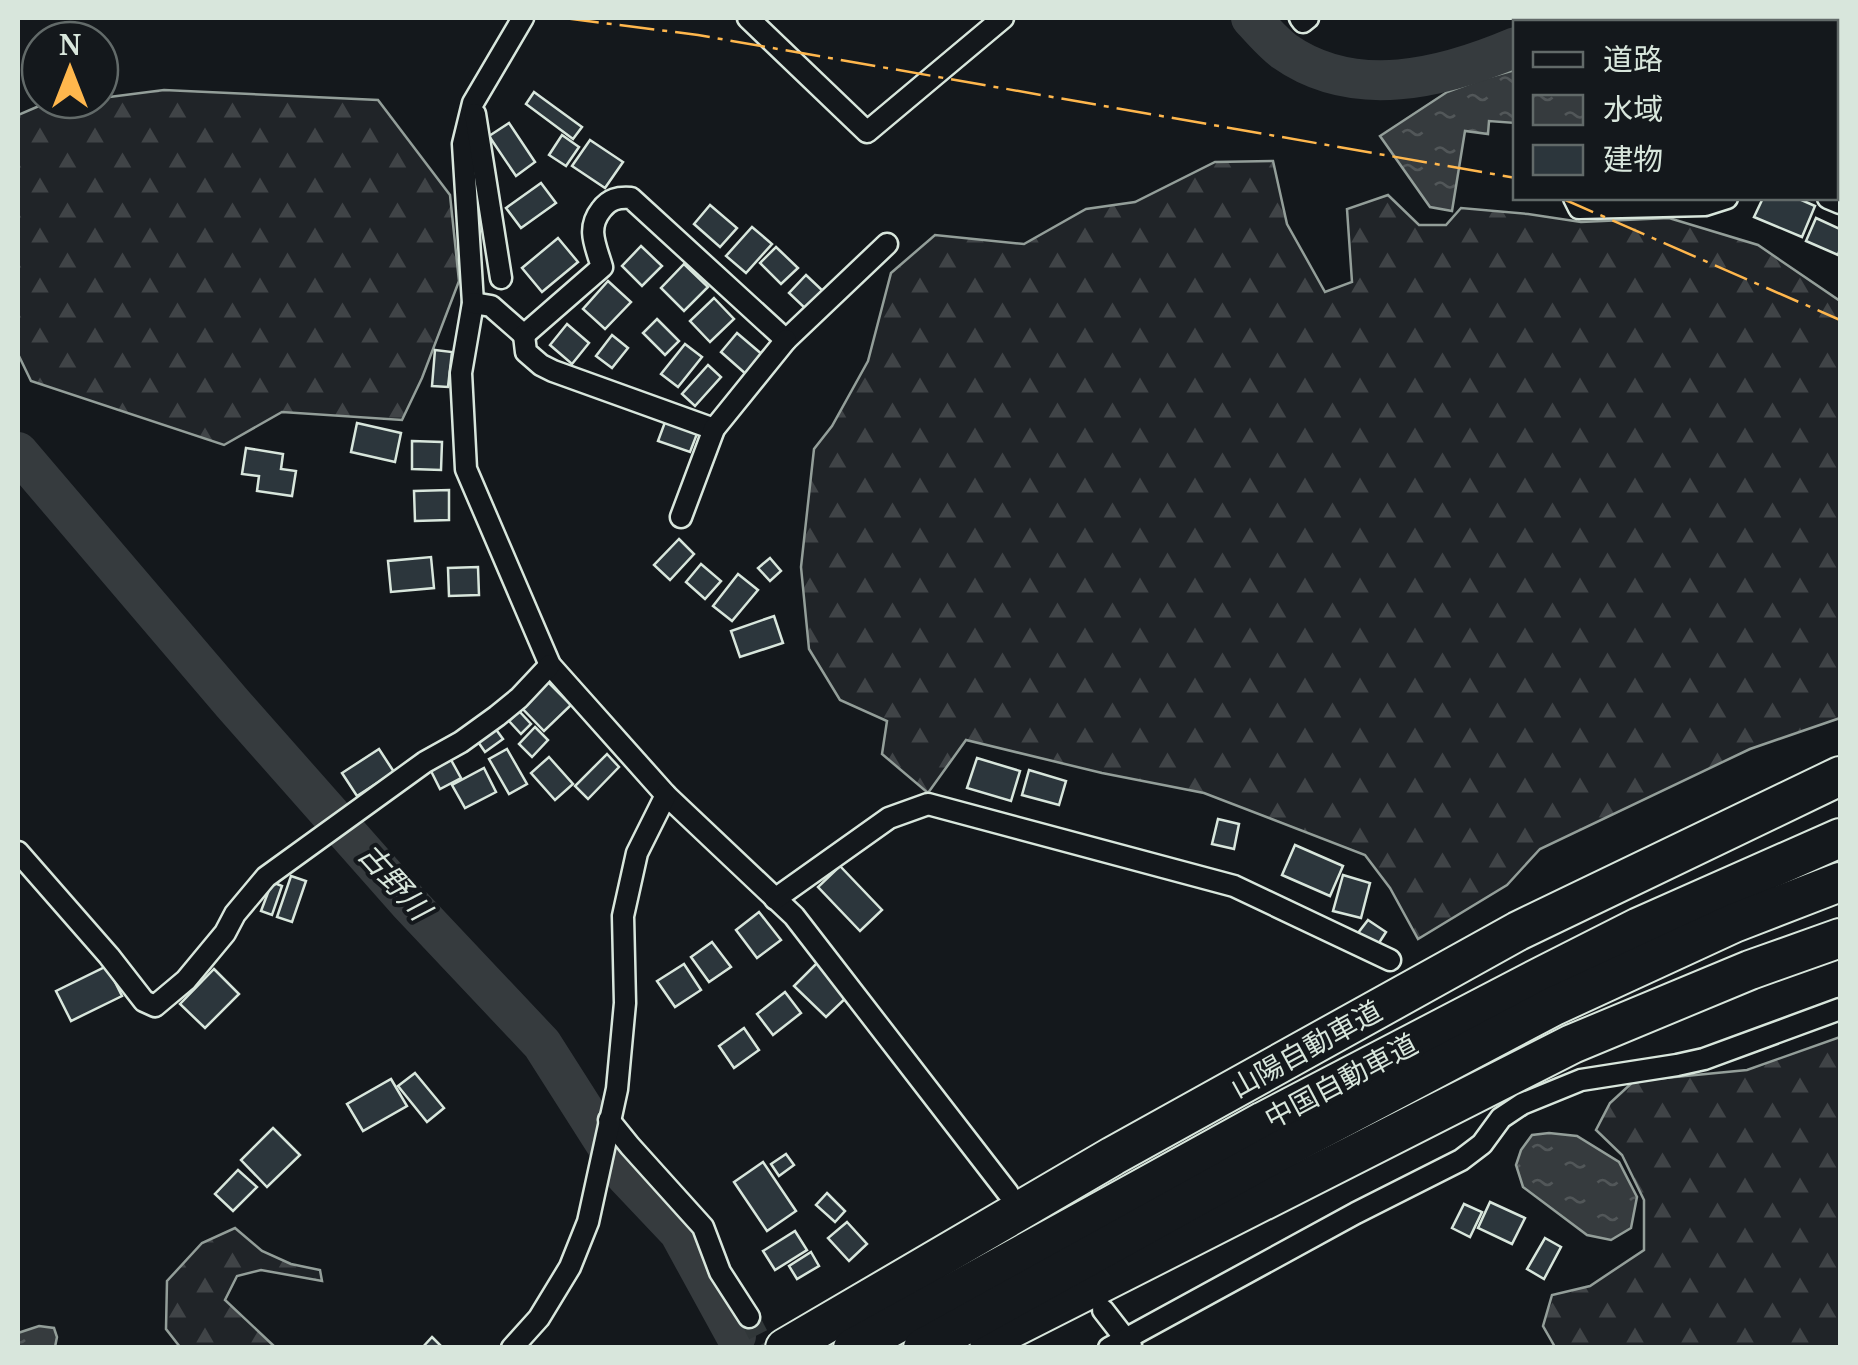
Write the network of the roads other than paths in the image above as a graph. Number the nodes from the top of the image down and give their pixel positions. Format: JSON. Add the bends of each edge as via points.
{"nodes":[{"id":1,"x":523,"y":18,"type":"edge"},
{"id":2,"x":748,"y":18,"type":"edge"},
{"id":3,"x":1003,"y":18,"type":"edge"},
{"id":4,"x":1300,"y":18,"type":"edge"},
{"id":5,"x":1308,"y":18,"type":"edge"},
{"id":6,"x":473,"y":102,"type":"junction"},
{"id":7,"x":1575,"y":200,"type":"edge"},
{"id":8,"x":1721,"y":200,"type":"edge"},
{"id":9,"x":887,"y":244,"type":"dead end"},
{"id":10,"x":501,"y":278,"type":"dead end"},
{"id":11,"x":472,"y":303,"type":"junction"},
{"id":12,"x":524,"y":335,"type":"junction"},
{"id":13,"x":786,"y":340,"type":"junction"},
{"id":14,"x":714,"y":429,"type":"junction"},
{"id":15,"x":681,"y":518,"type":"dead end"},
{"id":16,"x":550,"y":664,"type":"junction"},
{"id":17,"x":1840,"y":776,"type":"edge"},
{"id":18,"x":666,"y":795,"type":"junction"},
{"id":19,"x":1840,"y":838,"type":"edge"},
{"id":20,"x":18,"y":852,"type":"edge"},
{"id":21,"x":1840,"y":882,"type":"edge"},
{"id":22,"x":775,"y":899,"type":"junction"},
{"id":23,"x":1840,"y":938,"type":"edge"},
{"id":24,"x":1390,"y":960,"type":"dead end"},
{"id":25,"x":1840,"y":1008,"type":"edge"},
{"id":26,"x":610,"y":1120,"type":"junction"},
{"id":27,"x":1008,"y":1194,"type":"dead end"},
{"id":28,"x":1103,"y":1310,"type":"dead end"},
{"id":29,"x":750,"y":1317,"type":"tunnel mouth"},
{"id":30,"x":1122,"y":1345,"type":"edge"},
{"id":31,"x":512,"y":1348,"type":"edge"},
{"id":32,"x":785,"y":1348,"type":"edge"},
{"id":33,"x":853,"y":1348,"type":"edge"},
{"id":34,"x":923,"y":1348,"type":"edge"},
{"id":35,"x":976,"y":1348,"type":"edge"}],
"edges":[{"from":1,"to":6,"type":"street"},
{"from":2,"to":3,"type":"street","via":[[867,132]]},
{"from":4,"to":5,"type":"street"},
{"from":6,"to":10,"type":"street"},
{"from":6,"to":11,"type":"street","via":[[463,144]]},
{"from":7,"to":8,"type":"street","via":[[1578,208]]},
{"from":9,"to":13,"type":"street"},
{"from":11,"to":12,"type":"street","via":[[492,306]]},
{"from":11,"to":16,"type":"street","via":[[461,373],[466,469]]},
{"from":12,"to":13,"type":"street","via":[[602,267],[592,221],[606,203],[632,198]]},
{"from":12,"to":14,"type":"street","via":[[526,352],[553,372]]},
{"from":13,"to":14,"type":"street"},
{"from":14,"to":15,"type":"street"},
{"from":16,"to":18,"type":"street"},
{"from":16,"to":20,"type":"street","via":[[498,716],[266,877],[226,934],[156,1006],[144,1001]]},
{"from":17,"to":32,"type":"highway","name":"山陽自動車道","via":[[1518,931]]},
{"from":18,"to":22,"type":"street"},
{"from":18,"to":26,"type":"street","via":[[637,853],[624,916],[625,1004]]},
{"from":19,"to":33,"type":"highway","name":"中国自動車道","via":[[1509,993]]},
{"from":21,"to":34,"type":"highway","name":"中国自動車道","via":[[1554,1006]]},
{"from":22,"to":24,"type":"street","via":[[888,818],[928,804],[1234,886]]},
{"from":22,"to":27,"type":"street"},
{"from":23,"to":35,"type":"highway","via":[[1572,1044]]},
{"from":25,"to":30,"type":"street","via":[[1704,1058],[1581,1080],[1522,1104],[1461,1160]]},
{"from":26,"to":29,"type":"street","via":[[703,1226],[720,1272]]},
{"from":26,"to":31,"type":"street","via":[[588,1222],[570,1268]]},
{"from":28,"to":30,"type":"street"}]}
